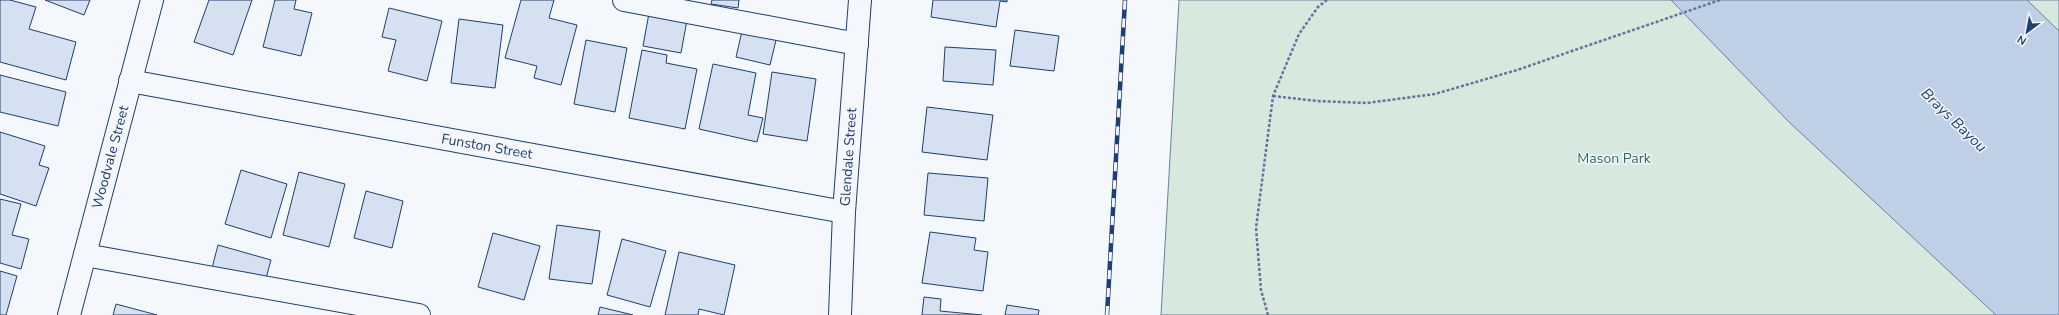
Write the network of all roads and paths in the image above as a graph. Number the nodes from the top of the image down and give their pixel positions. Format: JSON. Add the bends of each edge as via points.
{"nodes":[{"id":1,"x":152,"y":0,"type":"edge"},
{"id":2,"x":624,"y":0,"type":"edge"},
{"id":3,"x":860,"y":0,"type":"edge"},
{"id":4,"x":1327,"y":0,"type":"edge"},
{"id":5,"x":1720,"y":0,"type":"edge"},
{"id":6,"x":857,"y":44,"type":"junction"},
{"id":7,"x":130,"y":81,"type":"junction"},
{"id":8,"x":1273,"y":96,"type":"junction"},
{"id":9,"x":844,"y":212,"type":"junction"},
{"id":10,"x":85,"y":255,"type":"junction"},
{"id":11,"x":69,"y":315,"type":"edge"},
{"id":12,"x":419,"y":315,"type":"edge"},
{"id":13,"x":840,"y":315,"type":"edge"},
{"id":14,"x":1268,"y":315,"type":"edge"}],
"edges":[{"from":1,"to":7,"type":"street","name":"Woodvale Street"},
{"from":2,"to":6,"type":"street"},
{"from":3,"to":6,"type":"street","name":"Glendale Street"},
{"from":4,"to":8,"type":"path","via":[[1318,7],[1299,34]]},
{"from":5,"to":8,"type":"path","via":[[1516,70],[1435,94],[1367,103]]},
{"from":6,"to":9,"type":"street","name":"Glendale Street"},
{"from":7,"to":9,"type":"street","name":"Funston Street"},
{"from":7,"to":10,"type":"street","name":"Woodvale Street"},
{"from":8,"to":14,"type":"path","via":[[1256,228],[1261,290]]},
{"from":9,"to":13,"type":"street","name":"Glendale Street"},
{"from":10,"to":11,"type":"street","name":"Woodvale Street"},
{"from":10,"to":12,"type":"street"}]}
